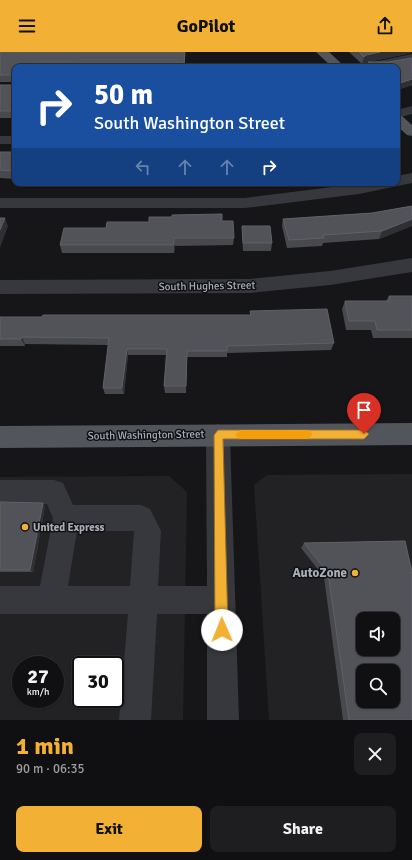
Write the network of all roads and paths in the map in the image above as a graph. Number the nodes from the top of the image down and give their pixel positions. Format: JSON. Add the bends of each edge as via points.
{"nodes":[{"id":1,"x":322,"y":52,"type":"edge"},
{"id":2,"x":412,"y":58,"type":"edge"},
{"id":3,"x":336,"y":64,"type":"edge"},
{"id":4,"x":383,"y":64,"type":"edge"},
{"id":5,"x":412,"y":110,"type":"edge"},
{"id":6,"x":400,"y":113,"type":"edge"},
{"id":7,"x":400,"y":122,"type":"edge"},
{"id":8,"x":412,"y":132,"type":"edge"},
{"id":9,"x":0,"y":140,"type":"edge"},
{"id":10,"x":12,"y":140,"type":"edge"},
{"id":11,"x":412,"y":178,"type":"edge"},
{"id":12,"x":400,"y":180,"type":"edge"},
{"id":13,"x":373,"y":186,"type":"edge"},
{"id":14,"x":0,"y":203,"type":"edge"},
{"id":15,"x":412,"y":265,"type":"edge"},
{"id":16,"x":0,"y":287,"type":"edge"},
{"id":17,"x":412,"y":434,"type":"edge"},
{"id":18,"x":218,"y":435,"type":"junction"},
{"id":19,"x":0,"y":437,"type":"edge"},
{"id":20,"x":0,"y":492,"type":"edge"},
{"id":21,"x":66,"y":518,"type":"junction"},
{"id":22,"x":0,"y":600,"type":"edge"},
{"id":23,"x":52,"y":600,"type":"junction"},
{"id":24,"x":143,"y":600,"type":"junction"},
{"id":25,"x":221,"y":600,"type":"junction"},
{"id":26,"x":135,"y":720,"type":"edge"},
{"id":27,"x":223,"y":720,"type":"edge"}],
"edges":[{"from":1,"to":3,"type":"main road"},
{"from":2,"to":4,"type":"street"},
{"from":5,"to":6,"type":"street"},
{"from":7,"to":8,"type":"main road"},
{"from":9,"to":10,"type":"street"},
{"from":11,"to":12,"type":"street"},
{"from":13,"to":14,"type":"street","via":[[245,203]]},
{"from":15,"to":16,"type":"street","name":"South Hughes Street","via":[[330,278],[250,286]]},
{"from":17,"to":18,"type":"main road","name":"South Washington Street"},
{"from":18,"to":19,"type":"main road","name":"South Washington Street"},
{"from":18,"to":25,"type":"street"},
{"from":20,"to":21,"type":"street","via":[[54,492]]},
{"from":21,"to":23,"type":"street"},
{"from":21,"to":24,"type":"street","via":[[141,518],[148,531]]},
{"from":22,"to":23,"type":"street"},
{"from":23,"to":24,"type":"street"},
{"from":24,"to":25,"type":"street"},
{"from":24,"to":26,"type":"street"},
{"from":25,"to":27,"type":"street"}]}
